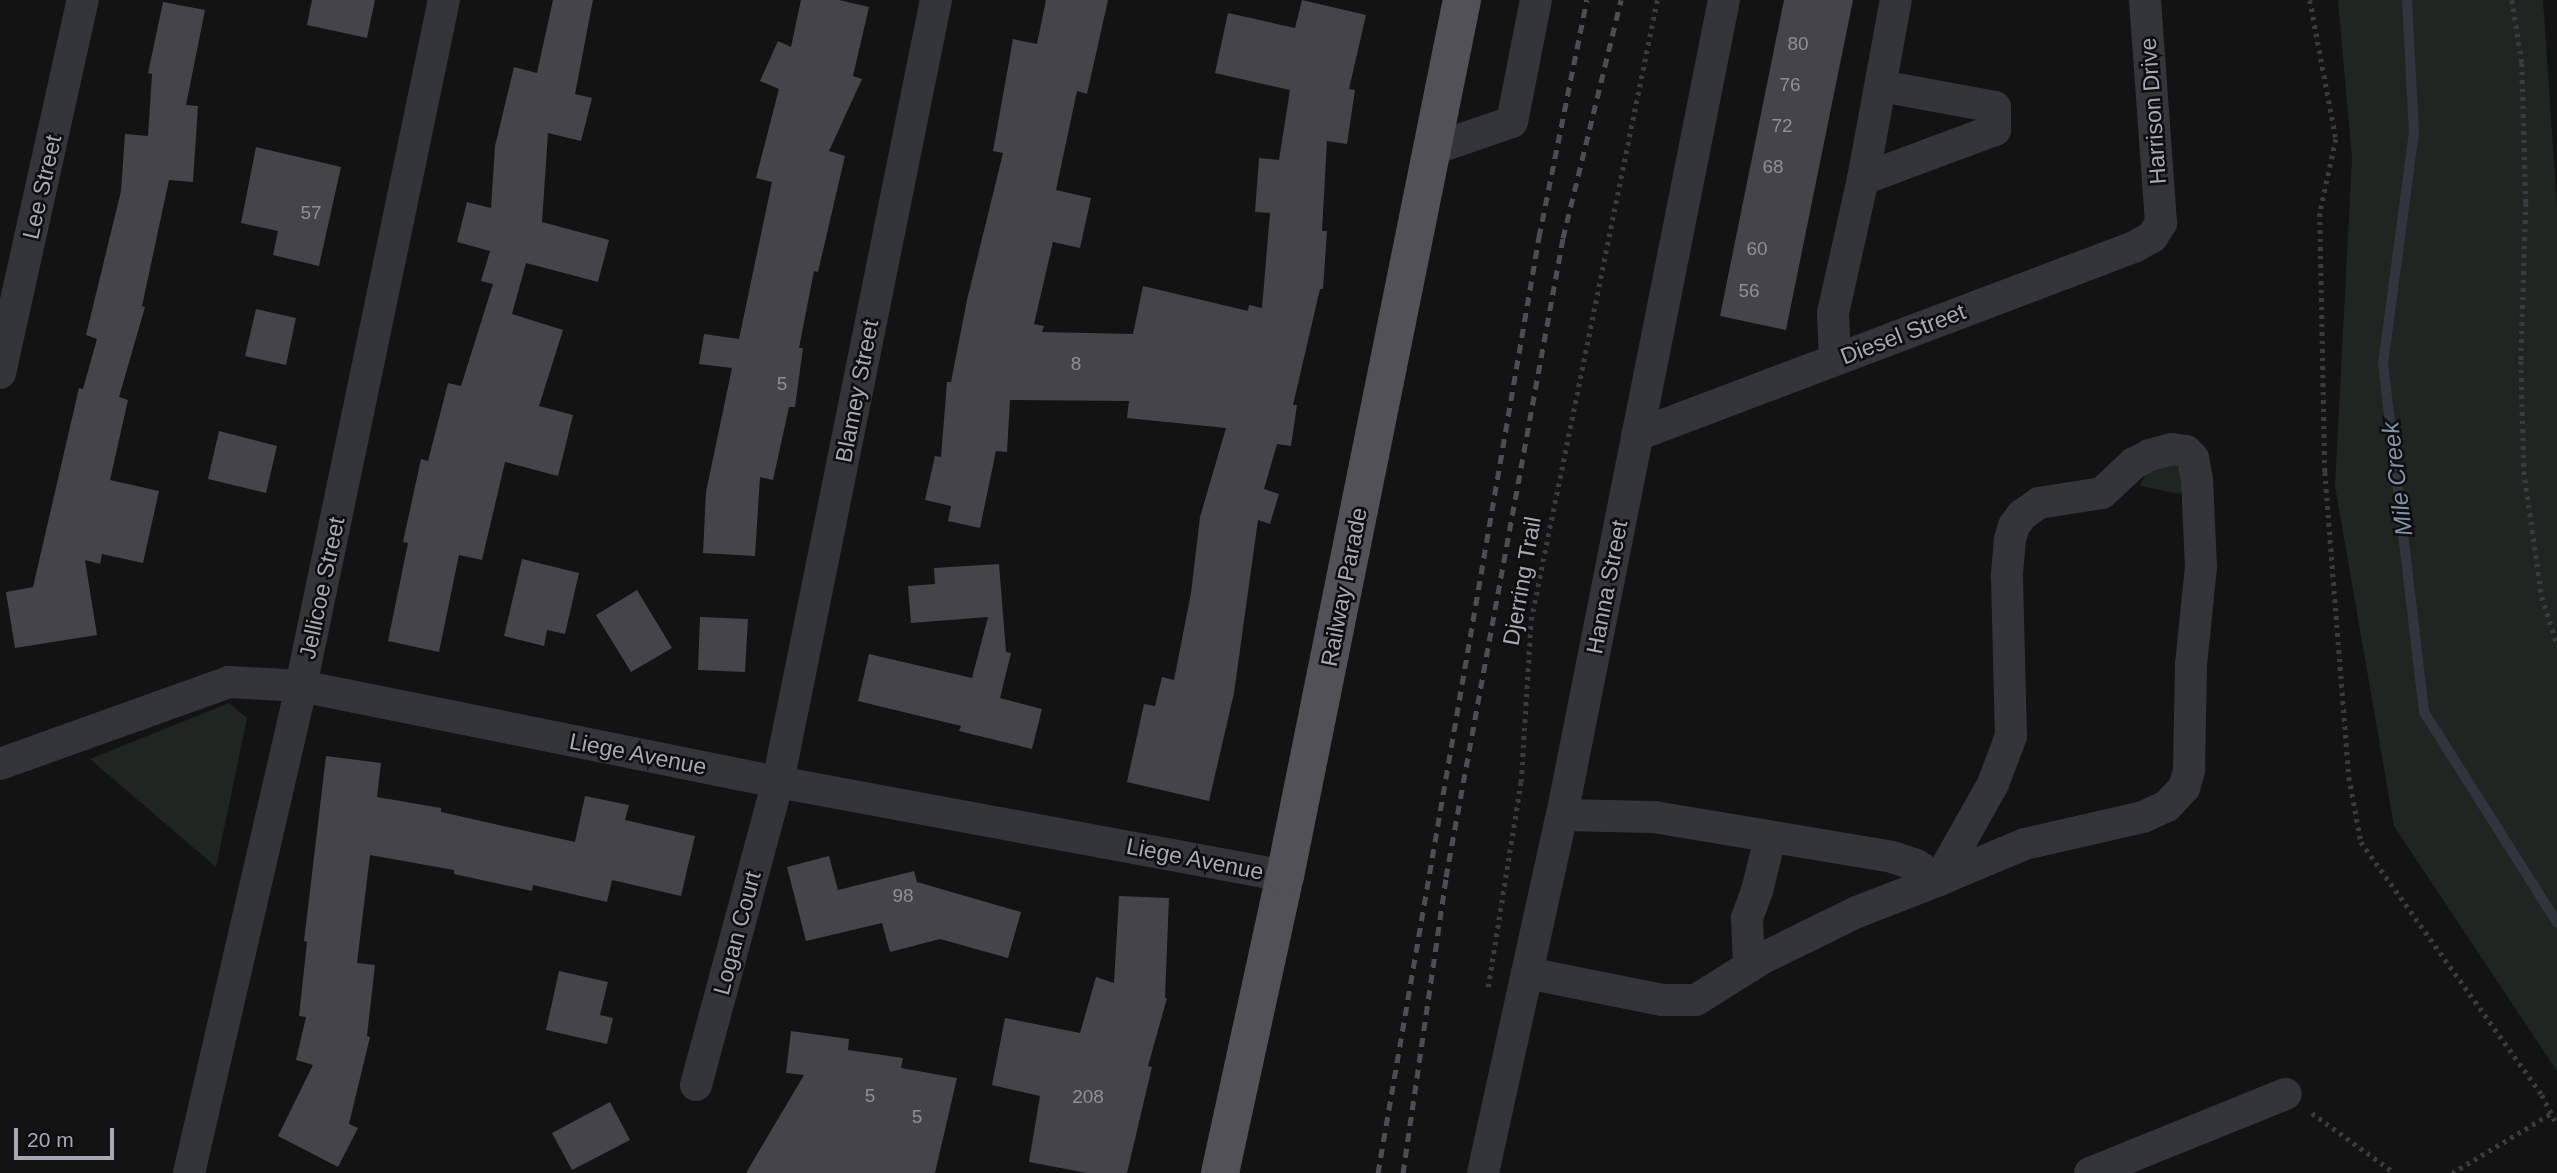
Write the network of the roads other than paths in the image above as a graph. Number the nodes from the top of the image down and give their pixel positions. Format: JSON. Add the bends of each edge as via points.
{"nodes":[{"id":1,"x":83,"y":0,"type":"edge"},
{"id":2,"x":444,"y":0,"type":"edge"},
{"id":3,"x":936,"y":0,"type":"edge"},
{"id":4,"x":1462,"y":0,"type":"edge"},
{"id":5,"x":1536,"y":0,"type":"edge"},
{"id":6,"x":1724,"y":0,"type":"edge"},
{"id":7,"x":1896,"y":0,"type":"edge"},
{"id":8,"x":2145,"y":0,"type":"edge"},
{"id":9,"x":1881,"y":86,"type":"junction"},
{"id":10,"x":1433,"y":149,"type":"junction"},
{"id":11,"x":1863,"y":179,"type":"junction"},
{"id":12,"x":2161,"y":223,"type":"joint"},
{"id":13,"x":1835,"y":359,"type":"junction"},
{"id":14,"x":0,"y":373,"type":"edge"},
{"id":15,"x":1637,"y":435,"type":"junction"},
{"id":16,"x":301,"y":686,"type":"junction"},
{"id":17,"x":2,"y":755,"type":"edge"},
{"id":18,"x":778,"y":782,"type":"junction"},
{"id":19,"x":1562,"y":815,"type":"junction"},
{"id":20,"x":1770,"y":838,"type":"junction"},
{"id":21,"x":1285,"y":876,"type":"junction"},
{"id":22,"x":1939,"y":880,"type":"junction"},
{"id":23,"x":1749,"y":967,"type":"junction"},
{"id":24,"x":1527,"y":973,"type":"junction"},
{"id":25,"x":696,"y":1084,"type":"dead end"},
{"id":26,"x":2286,"y":1094,"type":"road end"},
{"id":27,"x":189,"y":1173,"type":"edge"},
{"id":28,"x":1220,"y":1173,"type":"edge"},
{"id":29,"x":1483,"y":1173,"type":"edge"},
{"id":30,"x":2090,"y":1173,"type":"edge"}],
"edges":[{"from":1,"to":14,"type":"street","name":"Lee Street"},
{"from":2,"to":16,"type":"street","name":"Jellicoe Street"},
{"from":3,"to":18,"type":"street","name":"Blamey Street"},
{"from":4,"to":10,"type":"main road","name":"Railway Parade"},
{"from":5,"to":10,"type":"street","via":[[1511,122]]},
{"from":6,"to":15,"type":"street","name":"Hanna Street"},
{"from":7,"to":9,"type":"street"},
{"from":8,"to":12,"type":"street","name":"Harrison Drive"},
{"from":9,"to":11,"type":"street"},
{"from":9,"to":11,"type":"street","via":[[1995,107],[1995,130]]},
{"from":10,"to":21,"type":"main road","name":"Railway Parade"},
{"from":11,"to":13,"type":"street","via":[[1833,313]]},
{"from":12,"to":13,"type":"street","name":"Diesel Street","via":[[2152,237],[2134,247]]},
{"from":13,"to":15,"type":"street","name":"Diesel Street"},
{"from":15,"to":19,"type":"street","name":"Hanna Street"},
{"from":16,"to":17,"type":"street","name":"Liege Avenue","via":[[229,682]]},
{"from":16,"to":18,"type":"street","name":"Liege Avenue"},
{"from":16,"to":27,"type":"street","name":"Jellicoe Street"},
{"from":18,"to":21,"type":"street","name":"Liege Avenue"},
{"from":18,"to":25,"type":"street","name":"Logan Court"},
{"from":19,"to":20,"type":"street","via":[[1654,817]]},
{"from":19,"to":24,"type":"street","name":"Hanna Street"},
{"from":20,"to":22,"type":"street","via":[[1892,857]]},
{"from":20,"to":23,"type":"street","via":[[1747,918]]},
{"from":21,"to":28,"type":"main road","name":"Railway Parade"},
{"from":22,"to":22,"type":"street","via":[[1993,784],[2011,737],[2007,577],[2010,539],[2018,520],[2046,501],[2102,493],[2150,455],[2172,449],[2186,451],[2195,464],[2202,543],[2190,690],[2190,756],[2183,788],[2167,806],[2152,814],[2025,844]]},
{"from":22,"to":23,"type":"street","via":[[1841,919]]},
{"from":23,"to":24,"type":"street","via":[[1702,998],[1686,1002]]},
{"from":24,"to":29,"type":"street","name":"Hanna Street"},
{"from":26,"to":30,"type":"street"}]}
